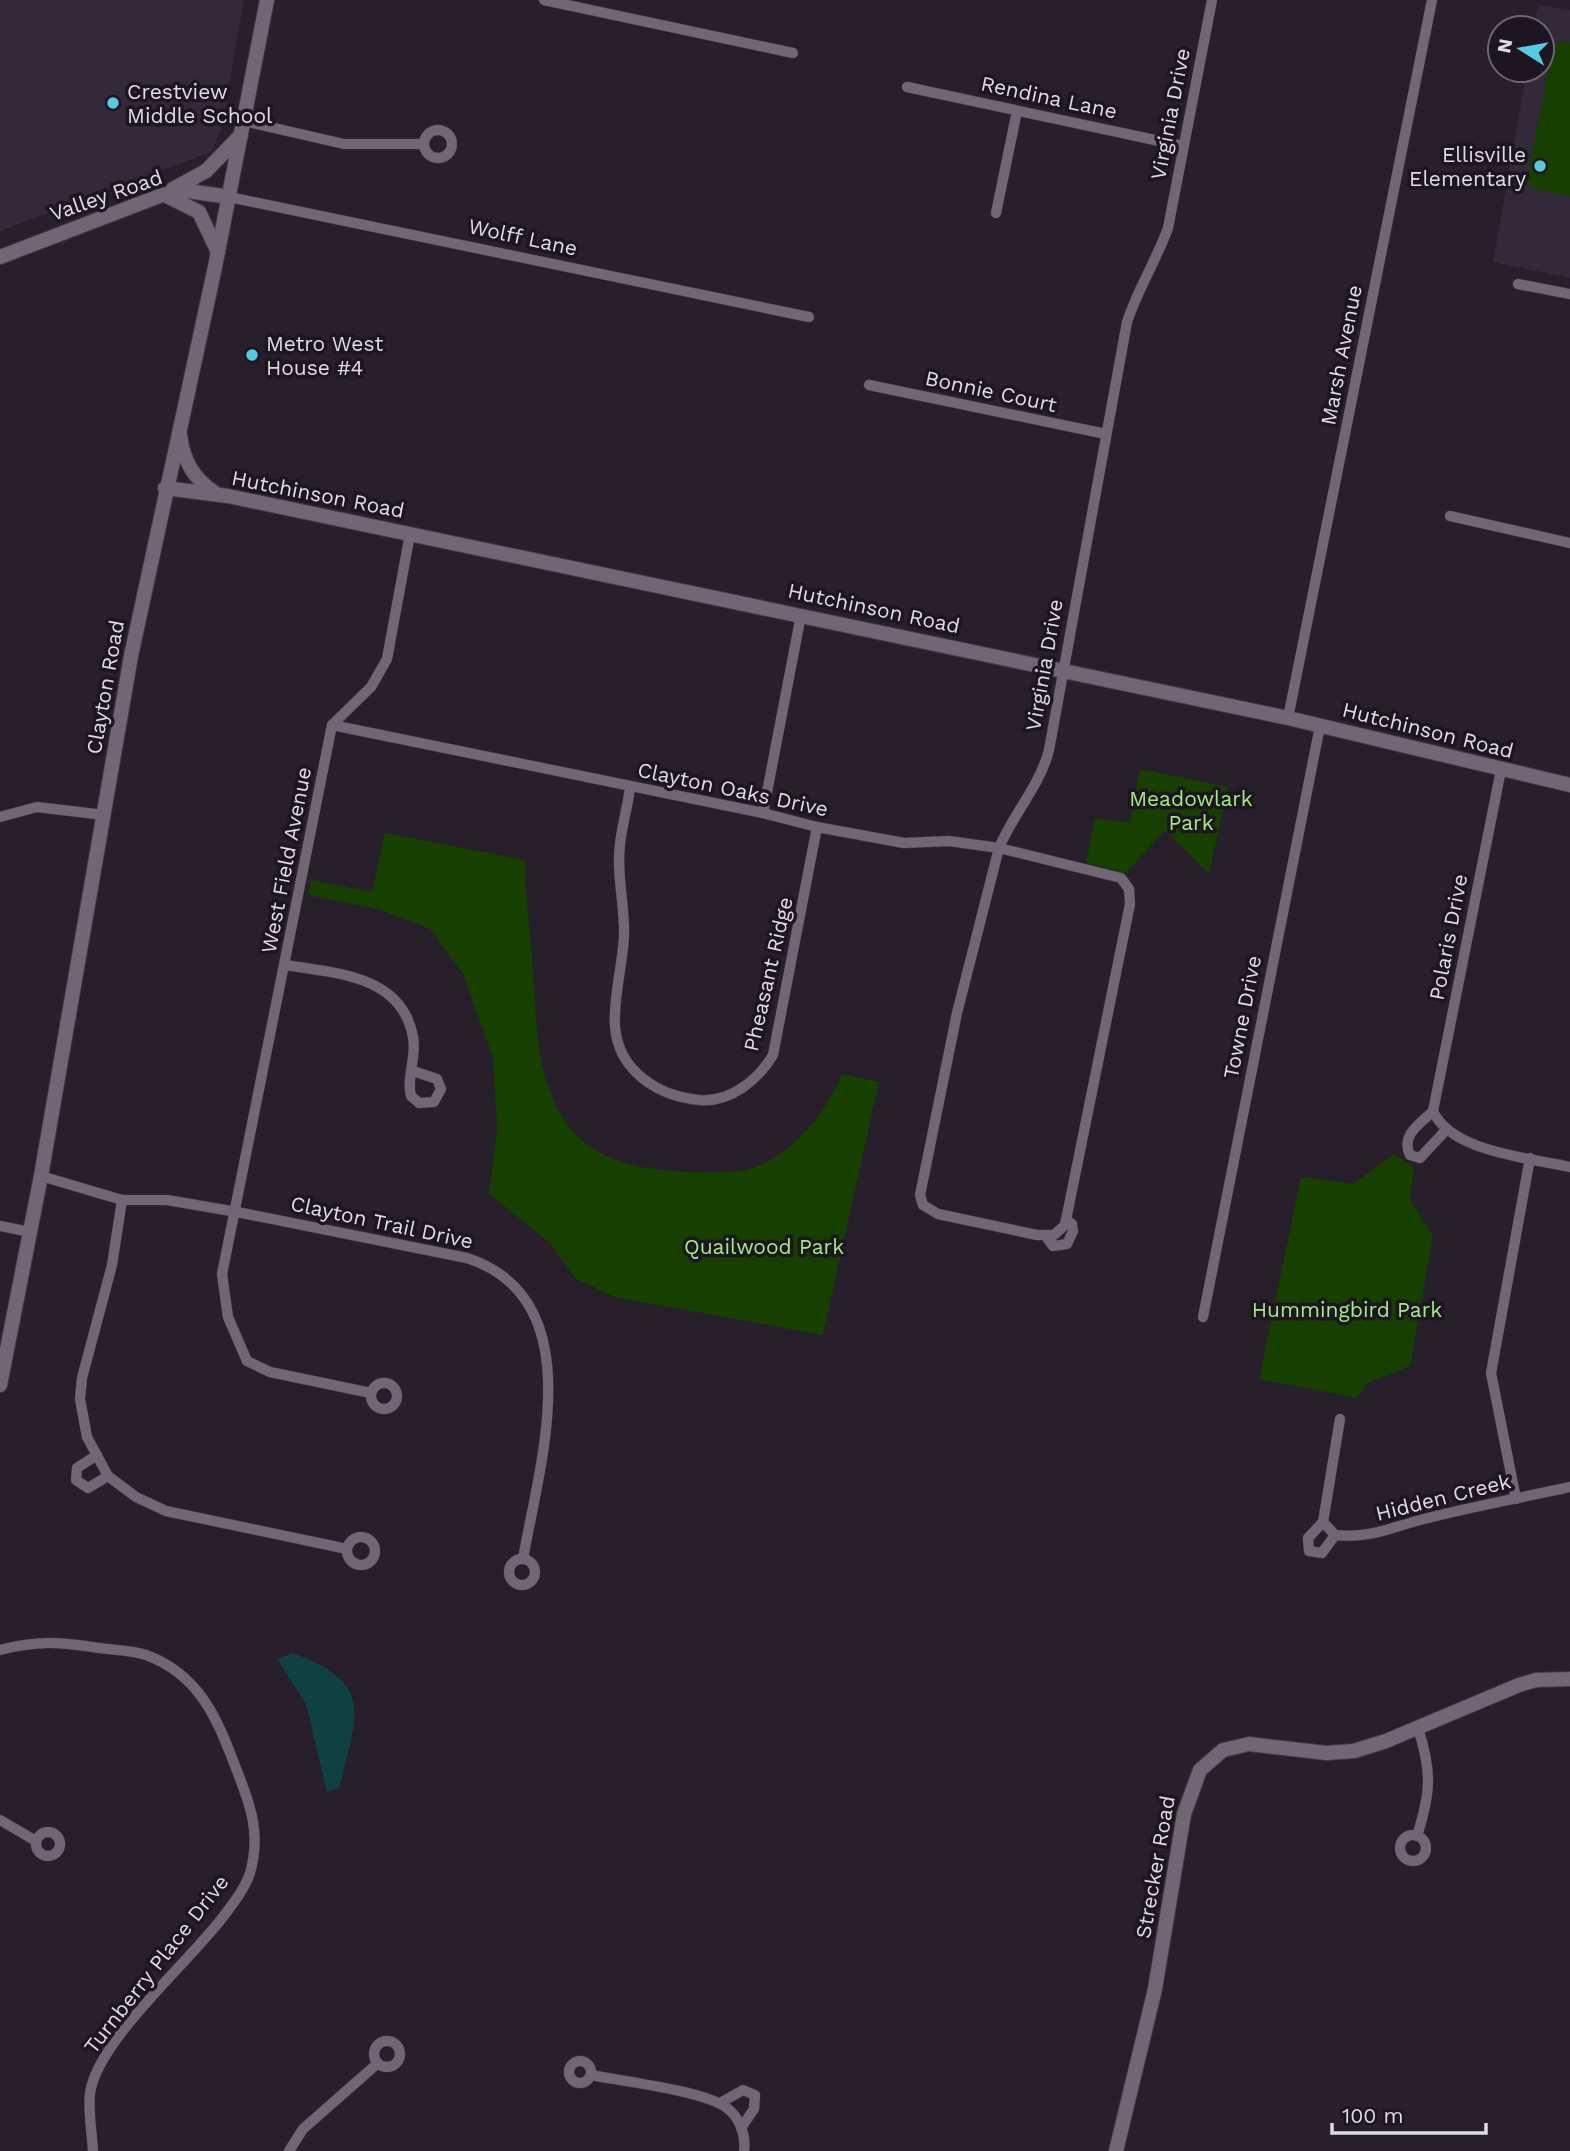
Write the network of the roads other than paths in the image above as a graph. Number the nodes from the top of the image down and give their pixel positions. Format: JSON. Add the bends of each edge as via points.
{"nodes":[{"id":1,"x":267,"y":0,"type":"edge"},
{"id":2,"x":544,"y":0,"type":"edge"},
{"id":3,"x":1212,"y":0,"type":"edge"},
{"id":4,"x":1432,"y":0,"type":"edge"},
{"id":5,"x":793,"y":53,"type":"dead end"},
{"id":6,"x":907,"y":87,"type":"dead end"},
{"id":7,"x":1017,"y":111,"type":"junction"},
{"id":8,"x":243,"y":128,"type":"junction"},
{"id":9,"x":424,"y":144,"type":"dead end"},
{"id":10,"x":1183,"y":146,"type":"junction"},
{"id":11,"x":162,"y":195,"type":"junction"},
{"id":12,"x":229,"y":197,"type":"junction"},
{"id":13,"x":996,"y":213,"type":"dead end"},
{"id":14,"x":218,"y":253,"type":"junction"},
{"id":15,"x":0,"y":257,"type":"edge"},
{"id":16,"x":1518,"y":284,"type":"dead end"},
{"id":17,"x":1570,"y":294,"type":"edge"},
{"id":18,"x":809,"y":317,"type":"dead end"},
{"id":19,"x":869,"y":385,"type":"dead end"},
{"id":20,"x":179,"y":428,"type":"junction"},
{"id":21,"x":1106,"y":434,"type":"junction"},
{"id":22,"x":166,"y":488,"type":"junction"},
{"id":23,"x":219,"y":495,"type":"junction"},
{"id":24,"x":1450,"y":516,"type":"dead end"},
{"id":25,"x":410,"y":534,"type":"junction"},
{"id":26,"x":1570,"y":543,"type":"edge"},
{"id":27,"x":801,"y":615,"type":"junction"},
{"id":28,"x":1061,"y":669,"type":"junction"},
{"id":29,"x":1288,"y":718,"type":"junction"},
{"id":30,"x":332,"y":725,"type":"junction"},
{"id":31,"x":1320,"y":726,"type":"junction"},
{"id":32,"x":1501,"y":771,"type":"junction"},
{"id":33,"x":1570,"y":785,"type":"edge"},
{"id":34,"x":630,"y":786,"type":"junction"},
{"id":35,"x":763,"y":813,"type":"junction"},
{"id":36,"x":104,"y":815,"type":"junction"},
{"id":37,"x":0,"y":817,"type":"edge"},
{"id":38,"x":817,"y":827,"type":"junction"},
{"id":39,"x":999,"y":849,"type":"junction"},
{"id":40,"x":1124,"y":882,"type":"joint"},
{"id":41,"x":285,"y":965,"type":"junction"},
{"id":42,"x":413,"y":1071,"type":"junction"},
{"id":43,"x":1433,"y":1111,"type":"junction"},
{"id":44,"x":1445,"y":1128,"type":"junction"},
{"id":45,"x":1530,"y":1158,"type":"junction"},
{"id":46,"x":1570,"y":1167,"type":"edge"},
{"id":47,"x":41,"y":1175,"type":"junction"},
{"id":48,"x":122,"y":1200,"type":"junction"},
{"id":49,"x":237,"y":1212,"type":"junction"},
{"id":50,"x":1066,"y":1220,"type":"junction"},
{"id":51,"x":0,"y":1226,"type":"edge"},
{"id":52,"x":30,"y":1232,"type":"junction"},
{"id":53,"x":1045,"y":1235,"type":"junction"},
{"id":54,"x":1203,"y":1317,"type":"dead end"},
{"id":55,"x":0,"y":1385,"type":"edge"},
{"id":56,"x":371,"y":1393,"type":"dead end"},
{"id":57,"x":1340,"y":1419,"type":"dead end"},
{"id":58,"x":97,"y":1455,"type":"junction"},
{"id":59,"x":108,"y":1476,"type":"junction"},
{"id":60,"x":1570,"y":1487,"type":"edge"},
{"id":61,"x":1516,"y":1499,"type":"junction"},
{"id":62,"x":347,"y":1549,"type":"dead end"},
{"id":63,"x":523,"y":1559,"type":"dead end"},
{"id":64,"x":0,"y":1650,"type":"edge"},
{"id":65,"x":1570,"y":1679,"type":"edge"},
{"id":66,"x":1418,"y":1728,"type":"junction"},
{"id":67,"x":0,"y":1820,"type":"edge"},
{"id":68,"x":1417,"y":1836,"type":"dead end"},
{"id":69,"x":36,"y":1841,"type":"dead end"},
{"id":70,"x":378,"y":2063,"type":"dead end"},
{"id":71,"x":591,"y":2075,"type":"dead end"},
{"id":72,"x":720,"y":2103,"type":"junction"},
{"id":73,"x":741,"y":2128,"type":"junction"},
{"id":74,"x":93,"y":2151,"type":"edge"},
{"id":75,"x":289,"y":2151,"type":"edge"},
{"id":76,"x":744,"y":2151,"type":"edge"},
{"id":77,"x":1116,"y":2151,"type":"edge"}],
"edges":[{"from":1,"to":8,"type":"street","name":"Clayton Road"},
{"from":2,"to":5,"type":"street"},
{"from":3,"to":10,"type":"street","name":"Virginia Drive"},
{"from":4,"to":29,"type":"street","name":"Marsh Avenue"},
{"from":6,"to":7,"type":"street","name":"Rendina Lane"},
{"from":7,"to":10,"type":"street","name":"Rendina Lane"},
{"from":7,"to":13,"type":"street"},
{"from":8,"to":9,"type":"street","via":[[344,144]]},
{"from":8,"to":11,"type":"street","via":[[206,171]]},
{"from":8,"to":12,"type":"street","name":"Clayton Road"},
{"from":10,"to":21,"type":"street","name":"Virginia Drive","via":[[1168,228],[1157,258],[1137,290],[1127,322]]},
{"from":11,"to":12,"type":"street","name":"Valley Road","via":[[188,191]]},
{"from":11,"to":14,"type":"street","via":[[199,212]]},
{"from":11,"to":15,"type":"street","name":"Valley Road"},
{"from":12,"to":14,"type":"street","name":"Clayton Road"},
{"from":12,"to":18,"type":"street","name":"Wolff Lane"},
{"from":14,"to":20,"type":"street","name":"Clayton Road"},
{"from":16,"to":17,"type":"street"},
{"from":19,"to":21,"type":"street","name":"Bonnie Court"},
{"from":20,"to":22,"type":"street","name":"Clayton Road"},
{"from":20,"to":23,"type":"street","via":[[186,461],[195,477]]},
{"from":21,"to":28,"type":"street","name":"Virginia Drive"},
{"from":22,"to":23,"type":"street","name":"Hutchinson Road"},
{"from":22,"to":36,"type":"street","name":"Clayton Road"},
{"from":23,"to":25,"type":"street","name":"Hutchinson Road"},
{"from":24,"to":26,"type":"street"},
{"from":25,"to":27,"type":"street","name":"Hutchinson Road"},
{"from":25,"to":30,"type":"street","via":[[387,659],[371,687]]},
{"from":27,"to":28,"type":"street","name":"Hutchinson Road"},
{"from":27,"to":35,"type":"street"},
{"from":28,"to":29,"type":"street","name":"Hutchinson Road"},
{"from":28,"to":39,"type":"street","name":"Virginia Drive","via":[[1044,769]]},
{"from":29,"to":31,"type":"street","name":"Hutchinson Road"},
{"from":30,"to":34,"type":"street","name":"Clayton Oaks Drive"},
{"from":30,"to":41,"type":"street","name":"West Field Avenue"},
{"from":31,"to":32,"type":"street","name":"Hutchinson Road"},
{"from":31,"to":54,"type":"street","name":"Towne Drive"},
{"from":32,"to":33,"type":"street","name":"Hutchinson Road"},
{"from":32,"to":43,"type":"street","name":"Polaris Drive"},
{"from":34,"to":35,"type":"street","name":"Clayton Oaks Drive"},
{"from":34,"to":38,"type":"street","name":"Pheasant Ridge","via":[[620,845],[624,930],[617,1034],[625,1060],[643,1079],[664,1093],[683,1098],[704,1100],[736,1092],[757,1076],[773,1055]]},
{"from":35,"to":38,"type":"street","name":"Clayton Oaks Drive"},
{"from":36,"to":37,"type":"street","via":[[37,807]]},
{"from":36,"to":47,"type":"street","name":"Clayton Road"},
{"from":38,"to":39,"type":"street","name":"Clayton Oaks Drive","via":[[904,843],[949,841]]},
{"from":39,"to":40,"type":"street","name":"Clayton Oaks Drive","via":[[1112,875]]},
{"from":39,"to":53,"type":"street","name":"Virginia Drive","via":[[957,1013],[920,1195],[930,1211]]},
{"from":40,"to":50,"type":"street","name":"Virginia Drive","via":[[1130,904]]},
{"from":41,"to":42,"type":"street","via":[[357,977],[386,992],[400,1006],[413,1035]]},
{"from":41,"to":49,"type":"street","name":"West Field Avenue"},
{"from":42,"to":42,"type":"street","via":[[410,1091],[414,1100],[424,1105],[434,1102],[440,1094],[437,1079]]},
{"from":43,"to":44,"type":"street"},
{"from":43,"to":44,"type":"street","via":[[1409,1135],[1410,1155],[1420,1158]]},
{"from":44,"to":45,"type":"street","via":[[1471,1144]]},
{"from":45,"to":46,"type":"street"},
{"from":45,"to":61,"type":"street","via":[[1491,1373]]},
{"from":47,"to":48,"type":"street","name":"Clayton Trail Drive"},
{"from":47,"to":52,"type":"street","name":"Clayton Road"},
{"from":48,"to":49,"type":"street","name":"Clayton Trail Drive","via":[[167,1200]]},
{"from":48,"to":58,"type":"street","via":[[112,1265],[82,1378],[83,1421]]},
{"from":49,"to":56,"type":"street","name":"West Field Avenue","via":[[222,1288],[232,1330],[247,1361],[270,1372]]},
{"from":49,"to":63,"type":"street","name":"Clayton Trail Drive","via":[[467,1258],[500,1273],[519,1292],[540,1325],[548,1395]]},
{"from":50,"to":53,"type":"street","via":[[1054,1235]]},
{"from":50,"to":53,"type":"street","name":"Virginia Drive","via":[[1073,1231],[1067,1244],[1053,1246]]},
{"from":51,"to":52,"type":"street"},
{"from":52,"to":55,"type":"street","name":"Clayton Road"},
{"from":57,"to":61,"type":"street","name":"Hidden Creek","via":[[1328,1529],[1356,1538]]},
{"from":58,"to":59,"type":"street"},
{"from":58,"to":59,"type":"street","via":[[77,1468],[76,1480],[88,1488]]},
{"from":59,"to":62,"type":"street","via":[[136,1497],[166,1511]]},
{"from":60,"to":61,"type":"street","name":"Hidden Creek"},
{"from":64,"to":74,"type":"street","name":"Turnberry Place Drive","via":[[54,1641],[143,1654],[173,1669],[216,1715],[254,1812],[256,1843],[242,1891],[103,2056],[90,2094]]},
{"from":65,"to":66,"type":"street","name":"Strecker Road","via":[[1519,1685]]},
{"from":66,"to":68,"type":"street","via":[[1430,1781]]},
{"from":66,"to":77,"type":"street","name":"Strecker Road","via":[[1342,1752],[1236,1745],[1211,1758],[1200,1770],[1184,1814],[1155,1989]]},
{"from":67,"to":69,"type":"street"},
{"from":70,"to":75,"type":"street","via":[[303,2129]]},
{"from":71,"to":72,"type":"street"},
{"from":72,"to":73,"type":"street"},
{"from":72,"to":73,"type":"street","via":[[743,2090],[755,2095],[754,2109]]},
{"from":73,"to":76,"type":"street"}]}
